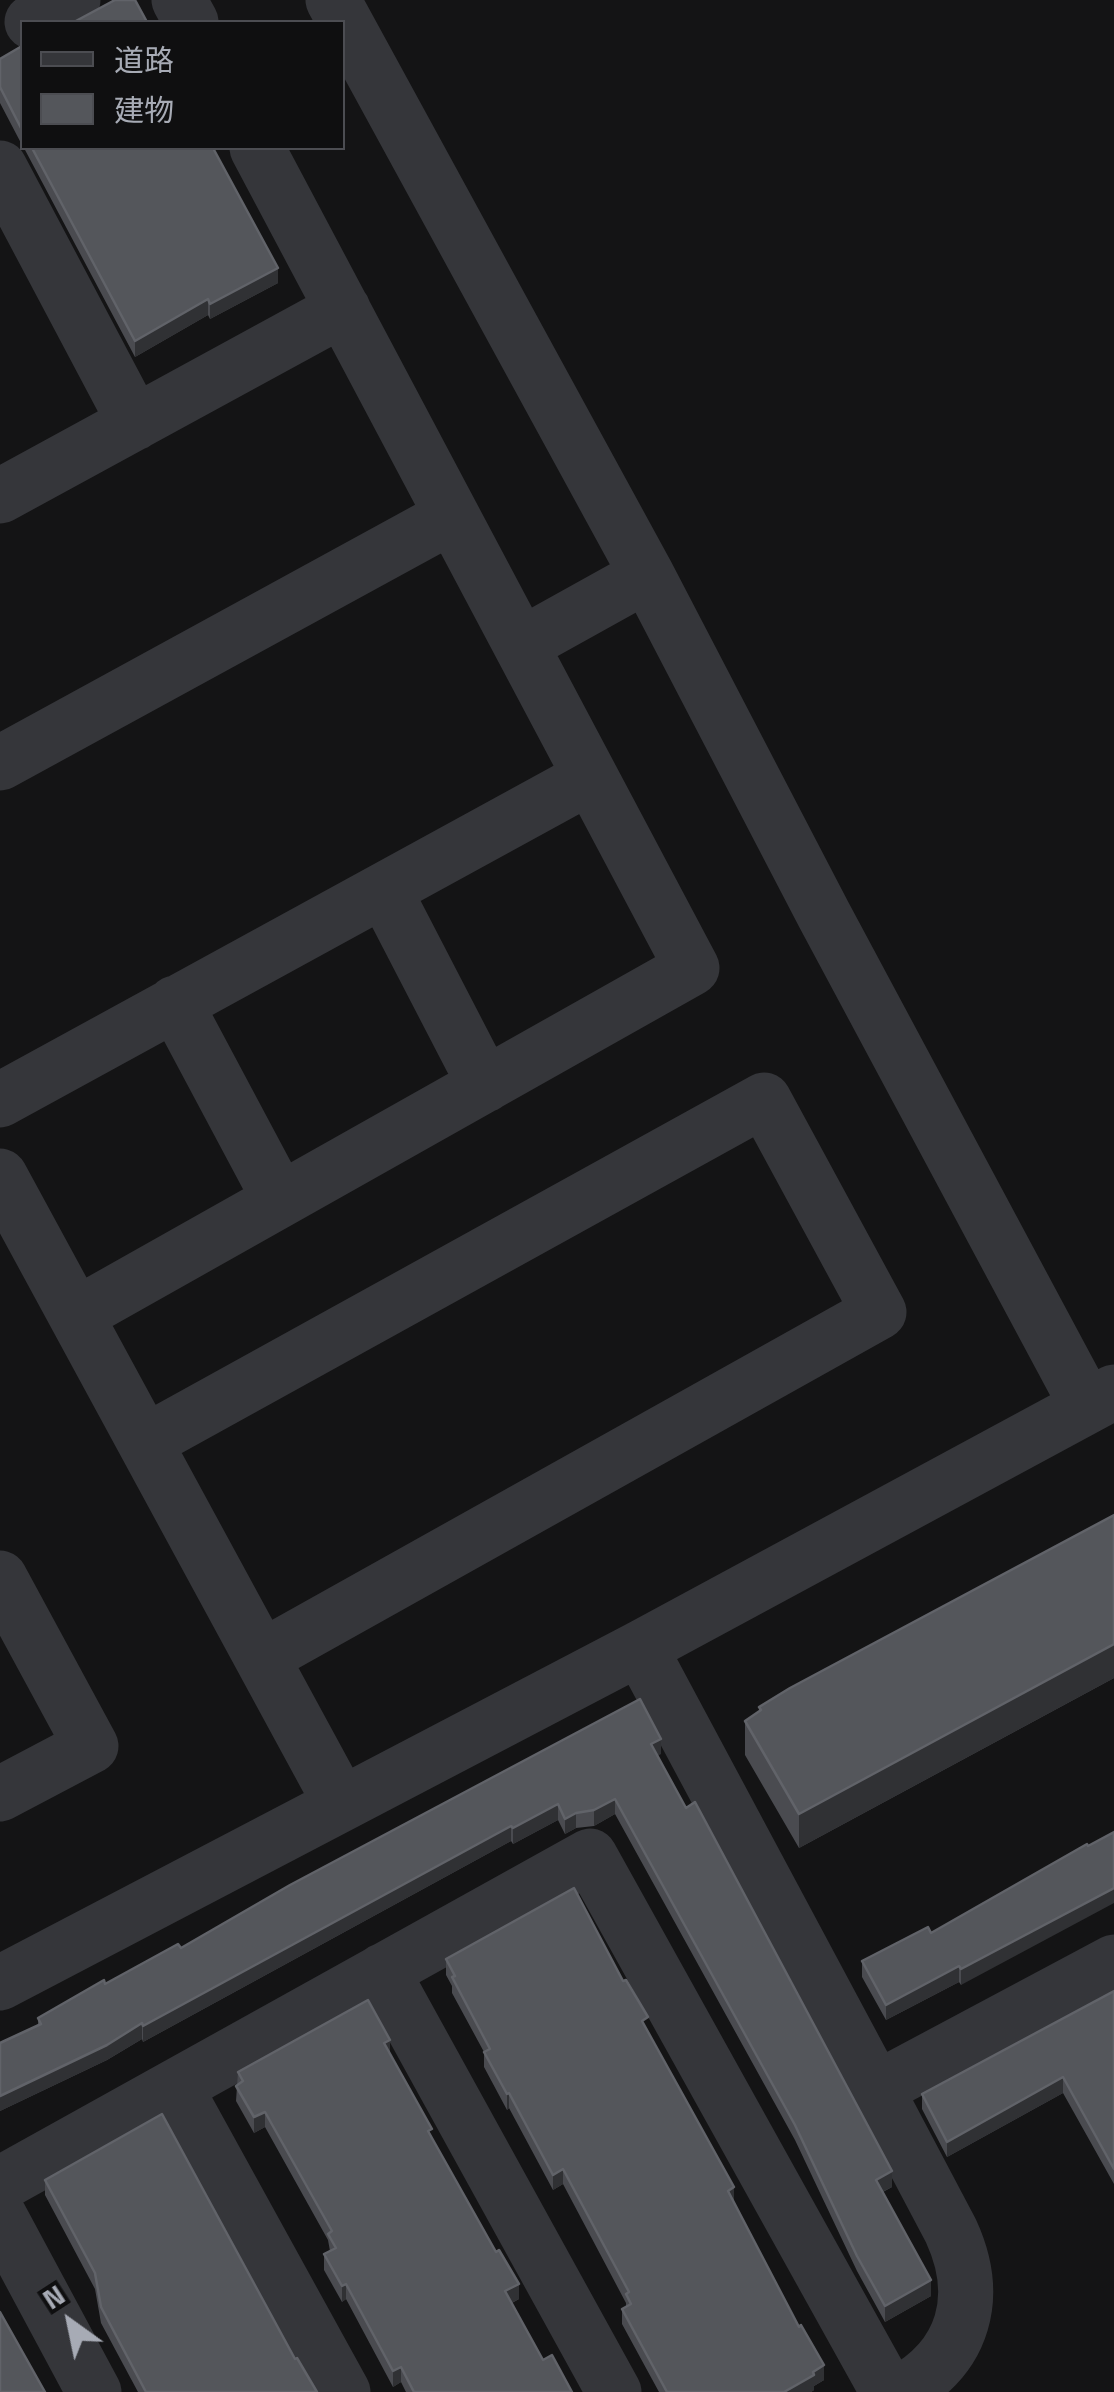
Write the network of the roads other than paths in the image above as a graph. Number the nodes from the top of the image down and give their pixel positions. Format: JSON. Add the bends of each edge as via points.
{"nodes":[{"id":1,"x":74,"y":0,"type":"edge"},
{"id":2,"x":36,"y":20,"type":"edge"},
{"id":3,"x":345,"y":22,"type":"edge"},
{"id":4,"x":258,"y":150,"type":"edge"},
{"id":5,"x":0,"y":168,"type":"edge"},
{"id":6,"x":343,"y":309,"type":"junction"},
{"id":7,"x":135,"y":423,"type":"junction"},
{"id":8,"x":0,"y":496,"type":"edge"},
{"id":9,"x":452,"y":516,"type":"junction"},
{"id":10,"x":647,"y":576,"type":"junction"},
{"id":11,"x":520,"y":645,"type":"junction"},
{"id":12,"x":0,"y":764,"type":"edge"},
{"id":13,"x":590,"y":777,"type":"junction"},
{"id":14,"x":384,"y":890,"type":"junction"},
{"id":15,"x":176,"y":1004,"type":"junction"},
{"id":16,"x":485,"y":1085,"type":"junction"},
{"id":17,"x":0,"y":1100,"type":"edge"},
{"id":18,"x":0,"y":1176,"type":"edge"},
{"id":19,"x":280,"y":1200,"type":"junction"},
{"id":20,"x":76,"y":1316,"type":"junction"},
{"id":21,"x":1101,"y":1399,"type":"edge"},
{"id":22,"x":145,"y":1442,"type":"junction"},
{"id":23,"x":0,"y":1578,"type":"edge"},
{"id":24,"x":640,"y":1648,"type":"junction"},
{"id":25,"x":262,"y":1657,"type":"junction"},
{"id":26,"x":0,"y":1794,"type":"edge"},
{"id":27,"x":340,"y":1802,"type":"junction"},
{"id":28,"x":1114,"y":1962,"type":"edge"},
{"id":29,"x":382,"y":1971,"type":"junction"},
{"id":30,"x":0,"y":1983,"type":"edge"},
{"id":31,"x":174,"y":2087,"type":"junction"},
{"id":32,"x":876,"y":2089,"type":"junction"},
{"id":33,"x":0,"y":2184,"type":"edge"},
{"id":34,"x":0,"y":2217,"type":"edge"},
{"id":35,"x":94,"y":2392,"type":"edge"},
{"id":36,"x":343,"y":2392,"type":"edge"},
{"id":37,"x":614,"y":2392,"type":"edge"},
{"id":38,"x":888,"y":2392,"type":"edge"},
{"id":39,"x":901,"y":2392,"type":"edge"}],
"edges":[{"from":1,"to":2,"type":"street"},
{"from":3,"to":10,"type":"street"},
{"from":4,"to":6,"type":"street"},
{"from":5,"to":7,"type":"street"},
{"from":6,"to":7,"type":"street"},
{"from":6,"to":9,"type":"street"},
{"from":7,"to":8,"type":"street"},
{"from":9,"to":11,"type":"street"},
{"from":9,"to":12,"type":"street"},
{"from":10,"to":11,"type":"street"},
{"from":10,"to":21,"type":"street","via":[[824,915]]},
{"from":11,"to":13,"type":"street"},
{"from":13,"to":14,"type":"street"},
{"from":13,"to":16,"type":"street","via":[[692,968]]},
{"from":14,"to":15,"type":"street"},
{"from":14,"to":16,"type":"street"},
{"from":15,"to":17,"type":"street"},
{"from":15,"to":19,"type":"street"},
{"from":16,"to":19,"type":"street"},
{"from":18,"to":20,"type":"street"},
{"from":19,"to":20,"type":"street"},
{"from":20,"to":22,"type":"street"},
{"from":21,"to":24,"type":"street"},
{"from":22,"to":25,"type":"street"},
{"from":22,"to":25,"type":"street","via":[[764,1100],[880,1312]]},
{"from":23,"to":26,"type":"street","via":[[92,1746]]},
{"from":24,"to":27,"type":"street"},
{"from":24,"to":32,"type":"street"},
{"from":25,"to":27,"type":"street"},
{"from":27,"to":30,"type":"street"},
{"from":28,"to":32,"type":"street"},
{"from":29,"to":31,"type":"street"},
{"from":29,"to":37,"type":"street"},
{"from":29,"to":38,"type":"street","via":[[590,1856]]},
{"from":31,"to":33,"type":"street"},
{"from":31,"to":36,"type":"street"},
{"from":32,"to":39,"type":"street","via":[[951,2231],[966,2285],[962,2325],[948,2353]]},
{"from":34,"to":35,"type":"street"}]}
